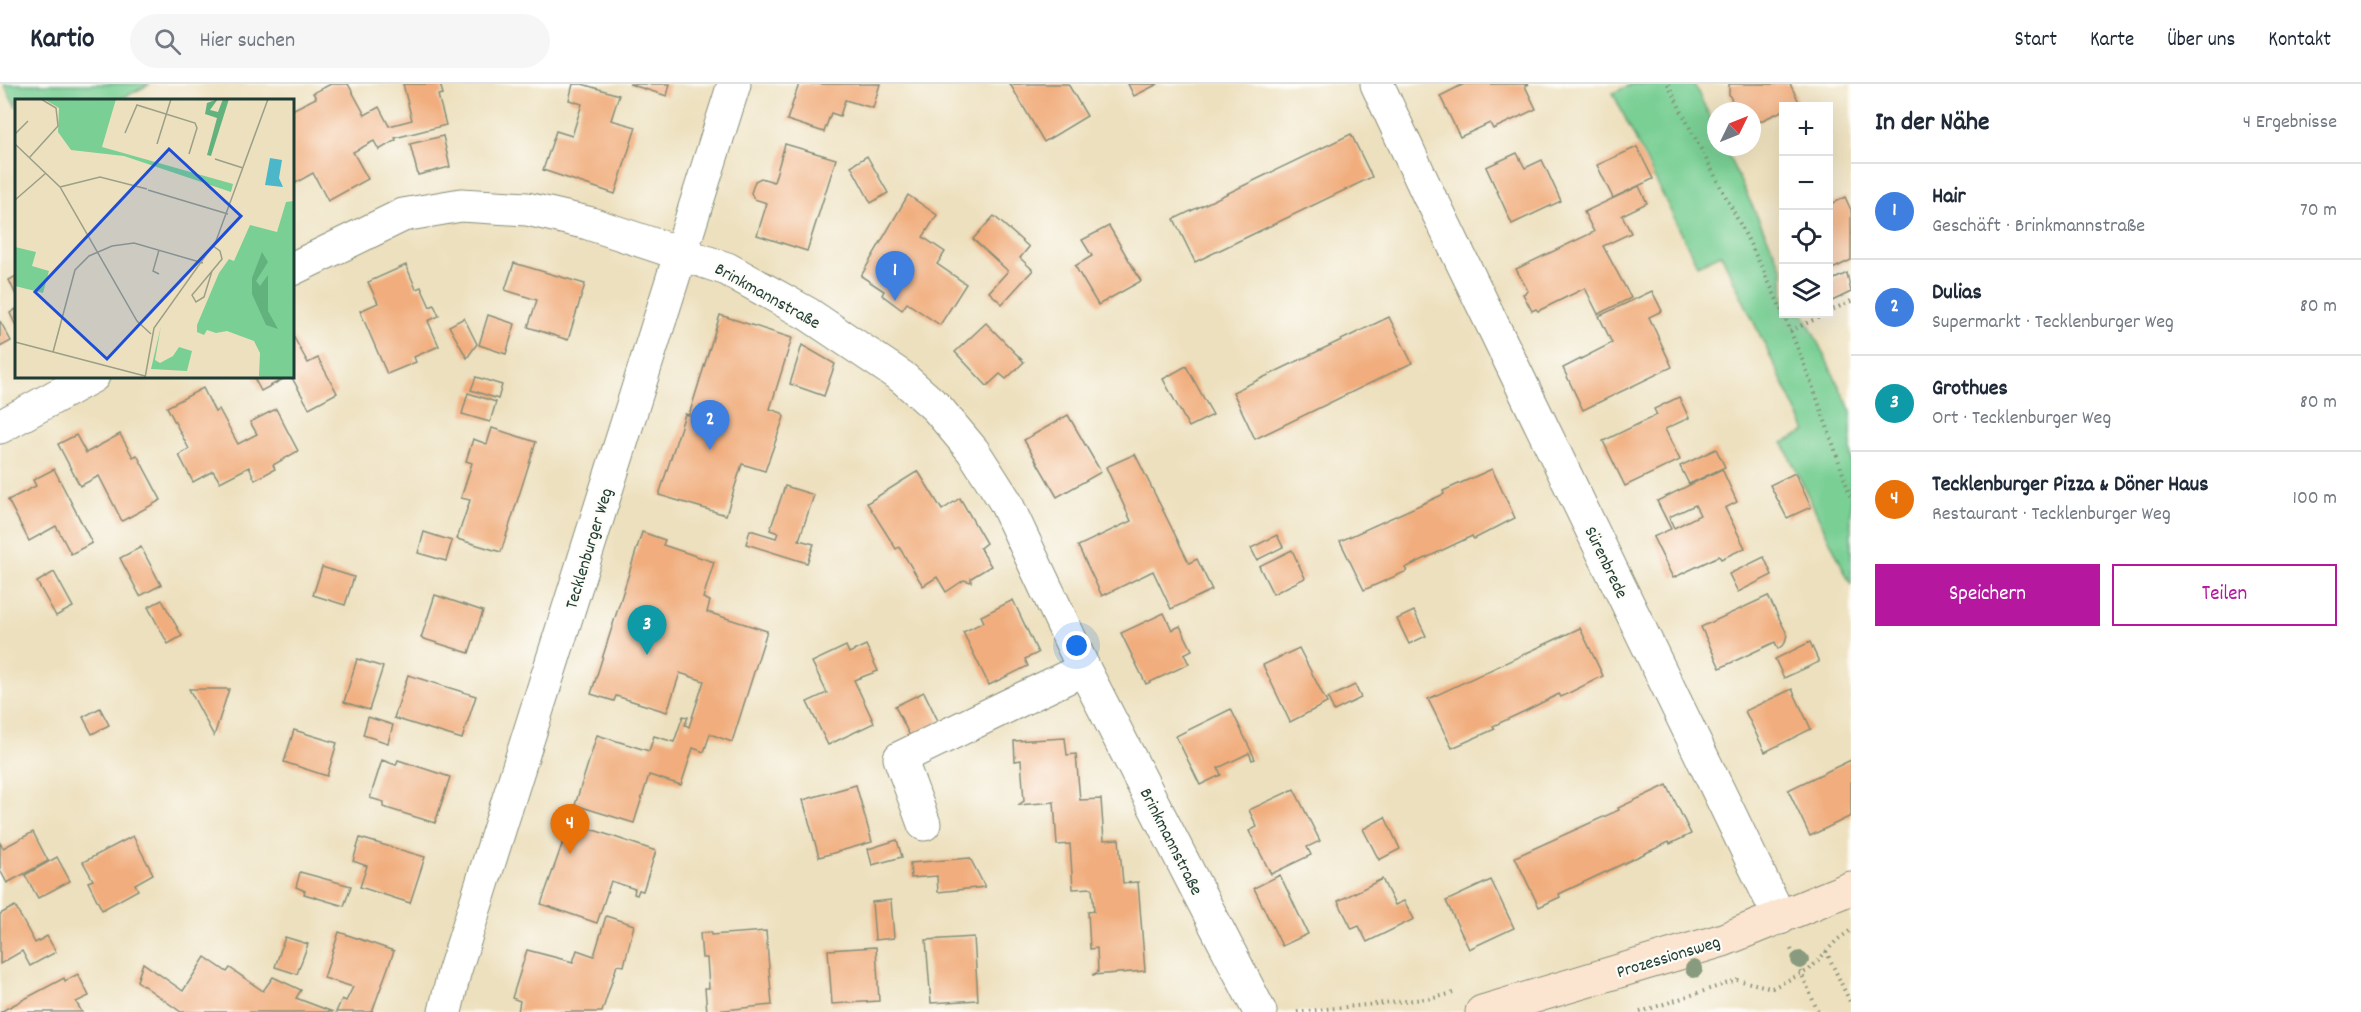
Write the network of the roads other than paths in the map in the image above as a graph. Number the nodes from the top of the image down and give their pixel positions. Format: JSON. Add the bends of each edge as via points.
{"nodes":[{"id":1,"x":734,"y":84,"type":"edge"},
{"id":2,"x":1377,"y":84,"type":"edge"},
{"id":3,"x":680,"y":252,"type":"junction"},
{"id":4,"x":294,"y":268,"type":"edge"},
{"id":5,"x":89,"y":378,"type":"edge"},
{"id":6,"x":0,"y":426,"type":"edge"},
{"id":7,"x":1084,"y":669,"type":"junction"},
{"id":8,"x":924,"y":824,"type":"dead end"},
{"id":9,"x":1851,"y":888,"type":"edge"},
{"id":10,"x":1780,"y":918,"type":"junction"},
{"id":11,"x":445,"y":1012,"type":"edge"},
{"id":12,"x":1260,"y":1012,"type":"edge"},
{"id":13,"x":1482,"y":1012,"type":"edge"}],
"edges":[{"from":1,"to":3,"type":"street","name":"Tecklenburger Weg"},
{"from":2,"to":10,"type":"street","name":"Sürenbrede"},
{"from":3,"to":4,"type":"street","name":"Brinkmannstraße","via":[[588,223],[527,209],[461,205],[403,215]]},
{"from":3,"to":7,"type":"street","name":"Brinkmannstraße","via":[[727,268],[808,314],[902,377],[937,408],[973,450],[1005,501]]},
{"from":3,"to":11,"type":"street","name":"Tecklenburger Weg"},
{"from":5,"to":6,"type":"street"},
{"from":7,"to":8,"type":"street","via":[[900,758]]},
{"from":7,"to":12,"type":"street","name":"Brinkmannstraße"},
{"from":9,"to":10,"type":"street","name":"Prozessionsweg"},
{"from":10,"to":13,"type":"street","name":"Prozessionsweg","via":[[1723,940]]}]}
